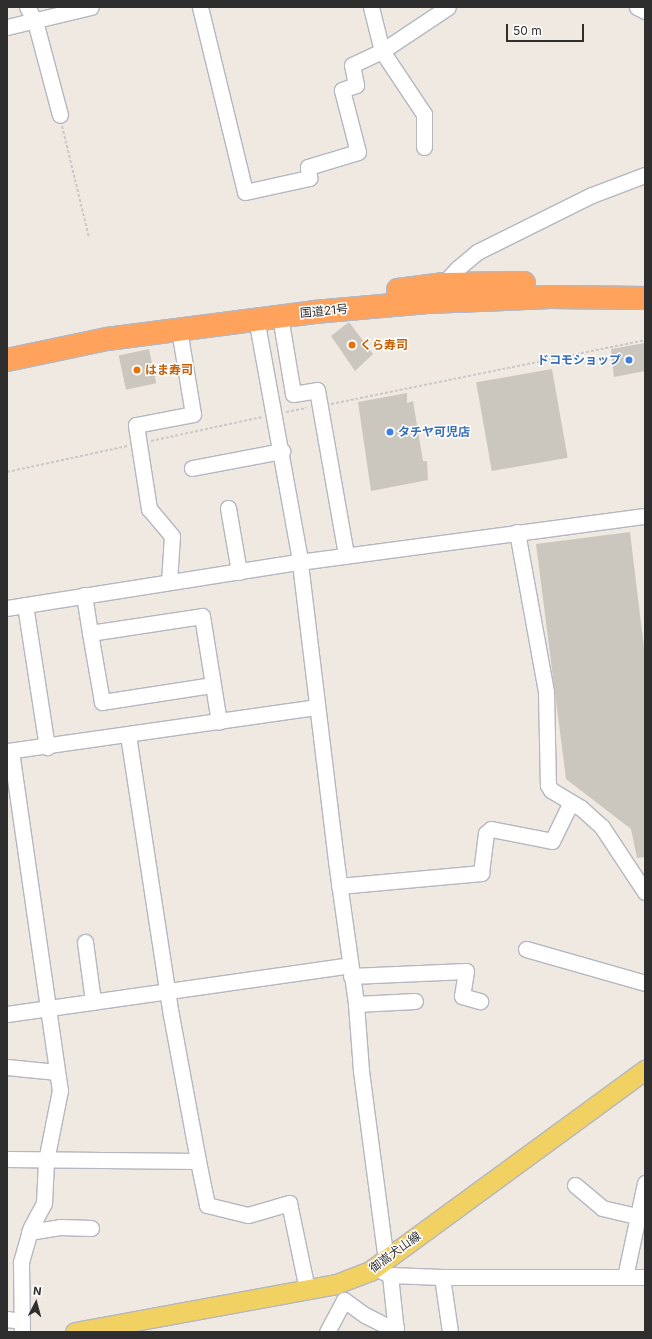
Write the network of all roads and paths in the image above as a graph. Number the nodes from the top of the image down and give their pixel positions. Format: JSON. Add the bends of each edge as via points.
{"nodes":[{"id":1,"x":27,"y":7,"type":"edge"},
{"id":2,"x":91,"y":7,"type":"edge"},
{"id":3,"x":200,"y":7,"type":"edge"},
{"id":4,"x":371,"y":7,"type":"edge"},
{"id":5,"x":448,"y":7,"type":"edge"},
{"id":6,"x":637,"y":7,"type":"edge"},
{"id":7,"x":645,"y":11,"type":"edge"},
{"id":8,"x":35,"y":20,"type":"junction"},
{"id":9,"x":7,"y":27,"type":"edge"},
{"id":10,"x":382,"y":51,"type":"junction"},
{"id":11,"x":60,"y":115,"type":"joint"},
{"id":12,"x":424,"y":147,"type":"dead end"},
{"id":13,"x":645,"y":175,"type":"edge"},
{"id":14,"x":89,"y":238,"type":"dead end"},
{"id":15,"x":443,"y":284,"type":"junction"},
{"id":16,"x":645,"y":284,"type":"edge"},
{"id":17,"x":645,"y":298,"type":"edge"},
{"id":18,"x":280,"y":316,"type":"junction"},
{"id":19,"x":256,"y":318,"type":"junction"},
{"id":20,"x":179,"y":329,"type":"junction"},
{"id":21,"x":645,"y":340,"type":"edge"},
{"id":22,"x":7,"y":344,"type":"edge"},
{"id":23,"x":7,"y":360,"type":"edge"},
{"id":24,"x":320,"y":406,"type":"junction"},
{"id":25,"x":276,"y":414,"type":"junction"},
{"id":26,"x":139,"y":443,"type":"junction"},
{"id":27,"x":282,"y":451,"type":"junction"},
{"id":28,"x":192,"y":468,"type":"dead end"},
{"id":29,"x":7,"y":472,"type":"edge"},
{"id":30,"x":228,"y":508,"type":"dead end"},
{"id":31,"x":645,"y":516,"type":"edge"},
{"id":32,"x":517,"y":532,"type":"junction"},
{"id":33,"x":346,"y":555,"type":"junction"},
{"id":34,"x":299,"y":562,"type":"junction"},
{"id":35,"x":238,"y":572,"type":"junction"},
{"id":36,"x":169,"y":582,"type":"junction"},
{"id":37,"x":84,"y":595,"type":"junction"},
{"id":38,"x":24,"y":605,"type":"junction"},
{"id":39,"x":7,"y":608,"type":"edge"},
{"id":40,"x":90,"y":633,"type":"junction"},
{"id":41,"x":212,"y":685,"type":"junction"},
{"id":42,"x":317,"y":707,"type":"junction"},
{"id":43,"x":219,"y":722,"type":"junction"},
{"id":44,"x":128,"y":735,"type":"junction"},
{"id":45,"x":47,"y":747,"type":"junction"},
{"id":46,"x":9,"y":751,"type":"edge"},
{"id":47,"x":571,"y":802,"type":"junction"},
{"id":48,"x":339,"y":886,"type":"junction"},
{"id":49,"x":645,"y":892,"type":"edge"},
{"id":50,"x":85,"y":942,"type":"dead end"},
{"id":51,"x":526,"y":949,"type":"dead end"},
{"id":52,"x":350,"y":970,"type":"junction"},
{"id":53,"x":645,"y":983,"type":"edge"},
{"id":54,"x":168,"y":990,"type":"junction"},
{"id":55,"x":416,"y":1000,"type":"dead end"},
{"id":56,"x":92,"y":1001,"type":"junction"},
{"id":57,"x":480,"y":1001,"type":"dead end"},
{"id":58,"x":356,"y":1004,"type":"junction"},
{"id":59,"x":47,"y":1008,"type":"junction"},
{"id":60,"x":7,"y":1014,"type":"edge"},
{"id":61,"x":7,"y":1067,"type":"edge"},
{"id":62,"x":645,"y":1070,"type":"edge"},
{"id":63,"x":57,"y":1072,"type":"junction"},
{"id":64,"x":7,"y":1159,"type":"edge"},
{"id":65,"x":46,"y":1161,"type":"junction"},
{"id":66,"x":198,"y":1161,"type":"junction"},
{"id":67,"x":645,"y":1184,"type":"edge"},
{"id":68,"x":575,"y":1185,"type":"dead end"},
{"id":69,"x":638,"y":1216,"type":"junction"},
{"id":70,"x":91,"y":1228,"type":"dead end"},
{"id":71,"x":29,"y":1232,"type":"junction"},
{"id":72,"x":384,"y":1267,"type":"junction"},
{"id":73,"x":442,"y":1277,"type":"junction"},
{"id":74,"x":625,"y":1277,"type":"junction"},
{"id":75,"x":645,"y":1277,"type":"edge"},
{"id":76,"x":331,"y":1285,"type":"junction"},
{"id":77,"x":307,"y":1289,"type":"junction"},
{"id":78,"x":344,"y":1300,"type":"junction"},
{"id":79,"x":7,"y":1319,"type":"edge"},
{"id":80,"x":22,"y":1327,"type":"edge"},
{"id":81,"x":396,"y":1330,"type":"edge"},
{"id":82,"x":75,"y":1332,"type":"edge"},
{"id":83,"x":327,"y":1332,"type":"edge"},
{"id":84,"x":450,"y":1332,"type":"edge"}],
"edges":[{"from":1,"to":8,"type":"street"},
{"from":2,"to":8,"type":"street"},
{"from":3,"to":10,"type":"street","via":[[245,192],[309,178],[308,167],[358,152],[342,90],[356,85],[352,65]]},
{"from":4,"to":10,"type":"street"},
{"from":5,"to":10,"type":"street"},
{"from":6,"to":7,"type":"street"},
{"from":8,"to":9,"type":"street"},
{"from":8,"to":11,"type":"street"},
{"from":10,"to":12,"type":"street","via":[[422,111]]},
{"from":11,"to":14,"type":"path"},
{"from":13,"to":15,"type":"street","via":[[592,195],[478,252]]},
{"from":15,"to":16,"type":"highway","name":"国道21号"},
{"from":15,"to":22,"type":"highway","name":"国道21号","via":[[105,327]]},
{"from":17,"to":18,"type":"highway","name":"国道21号","via":[[550,296],[428,302]]},
{"from":18,"to":19,"type":"highway","name":"国道21号"},
{"from":18,"to":24,"type":"street","via":[[293,394],[317,390]]},
{"from":19,"to":20,"type":"highway","name":"国道21号"},
{"from":19,"to":25,"type":"street"},
{"from":20,"to":23,"type":"highway","name":"国道21号","via":[[107,339]]},
{"from":20,"to":26,"type":"street","via":[[194,414],[136,425]]},
{"from":21,"to":24,"type":"path"},
{"from":24,"to":25,"type":"path"},
{"from":24,"to":33,"type":"street"},
{"from":25,"to":26,"type":"path"},
{"from":25,"to":27,"type":"street"},
{"from":26,"to":29,"type":"path"},
{"from":26,"to":36,"type":"street","via":[[148,509],[172,536]]},
{"from":27,"to":28,"type":"street"},
{"from":27,"to":34,"type":"street"},
{"from":30,"to":35,"type":"street"},
{"from":31,"to":32,"type":"street"},
{"from":32,"to":33,"type":"street"},
{"from":32,"to":47,"type":"street","via":[[546,692],[548,785],[551,790]]},
{"from":33,"to":34,"type":"street"},
{"from":34,"to":35,"type":"street"},
{"from":34,"to":42,"type":"street"},
{"from":35,"to":36,"type":"street"},
{"from":36,"to":37,"type":"street"},
{"from":37,"to":38,"type":"street"},
{"from":37,"to":40,"type":"street"},
{"from":38,"to":39,"type":"street"},
{"from":38,"to":45,"type":"street"},
{"from":40,"to":41,"type":"street","via":[[102,702]]},
{"from":40,"to":41,"type":"street","via":[[202,616]]},
{"from":41,"to":43,"type":"street"},
{"from":42,"to":43,"type":"street"},
{"from":42,"to":48,"type":"street"},
{"from":43,"to":44,"type":"street"},
{"from":44,"to":45,"type":"street"},
{"from":44,"to":54,"type":"street"},
{"from":45,"to":46,"type":"street"},
{"from":46,"to":59,"type":"street"},
{"from":47,"to":48,"type":"street","via":[[552,842],[491,829],[486,833],[481,873]]},
{"from":47,"to":49,"type":"street","via":[[602,827]]},
{"from":48,"to":52,"type":"street"},
{"from":50,"to":56,"type":"street"},
{"from":51,"to":53,"type":"street"},
{"from":52,"to":54,"type":"street"},
{"from":52,"to":57,"type":"street","via":[[466,971],[462,996]]},
{"from":52,"to":58,"type":"street"},
{"from":54,"to":56,"type":"street"},
{"from":54,"to":66,"type":"street"},
{"from":55,"to":58,"type":"street"},
{"from":56,"to":59,"type":"street"},
{"from":58,"to":72,"type":"street","via":[[361,1071]]},
{"from":59,"to":60,"type":"street"},
{"from":59,"to":63,"type":"street"},
{"from":61,"to":63,"type":"street"},
{"from":62,"to":72,"type":"main road","name":"御嵩犬山線"},
{"from":63,"to":65,"type":"street","via":[[60,1090]]},
{"from":64,"to":65,"type":"street"},
{"from":65,"to":66,"type":"street"},
{"from":65,"to":71,"type":"street","via":[[44,1203]]},
{"from":66,"to":77,"type":"street","via":[[207,1205],[248,1215],[289,1203]]},
{"from":67,"to":69,"type":"street"},
{"from":68,"to":69,"type":"street","via":[[602,1208]]},
{"from":69,"to":74,"type":"street"},
{"from":70,"to":71,"type":"street","via":[[60,1227]]},
{"from":71,"to":80,"type":"street","via":[[20,1276]]},
{"from":72,"to":73,"type":"street"},
{"from":72,"to":76,"type":"main road","name":"御嵩犬山線"},
{"from":72,"to":81,"type":"street"},
{"from":73,"to":74,"type":"street"},
{"from":73,"to":84,"type":"street"},
{"from":74,"to":75,"type":"street"},
{"from":76,"to":77,"type":"main road","name":"御嵩犬山線"},
{"from":76,"to":78,"type":"street"},
{"from":77,"to":82,"type":"main road","name":"御嵩犬山線"},
{"from":78,"to":81,"type":"street","via":[[365,1315]]},
{"from":78,"to":83,"type":"street"},
{"from":79,"to":80,"type":"street"}]}
